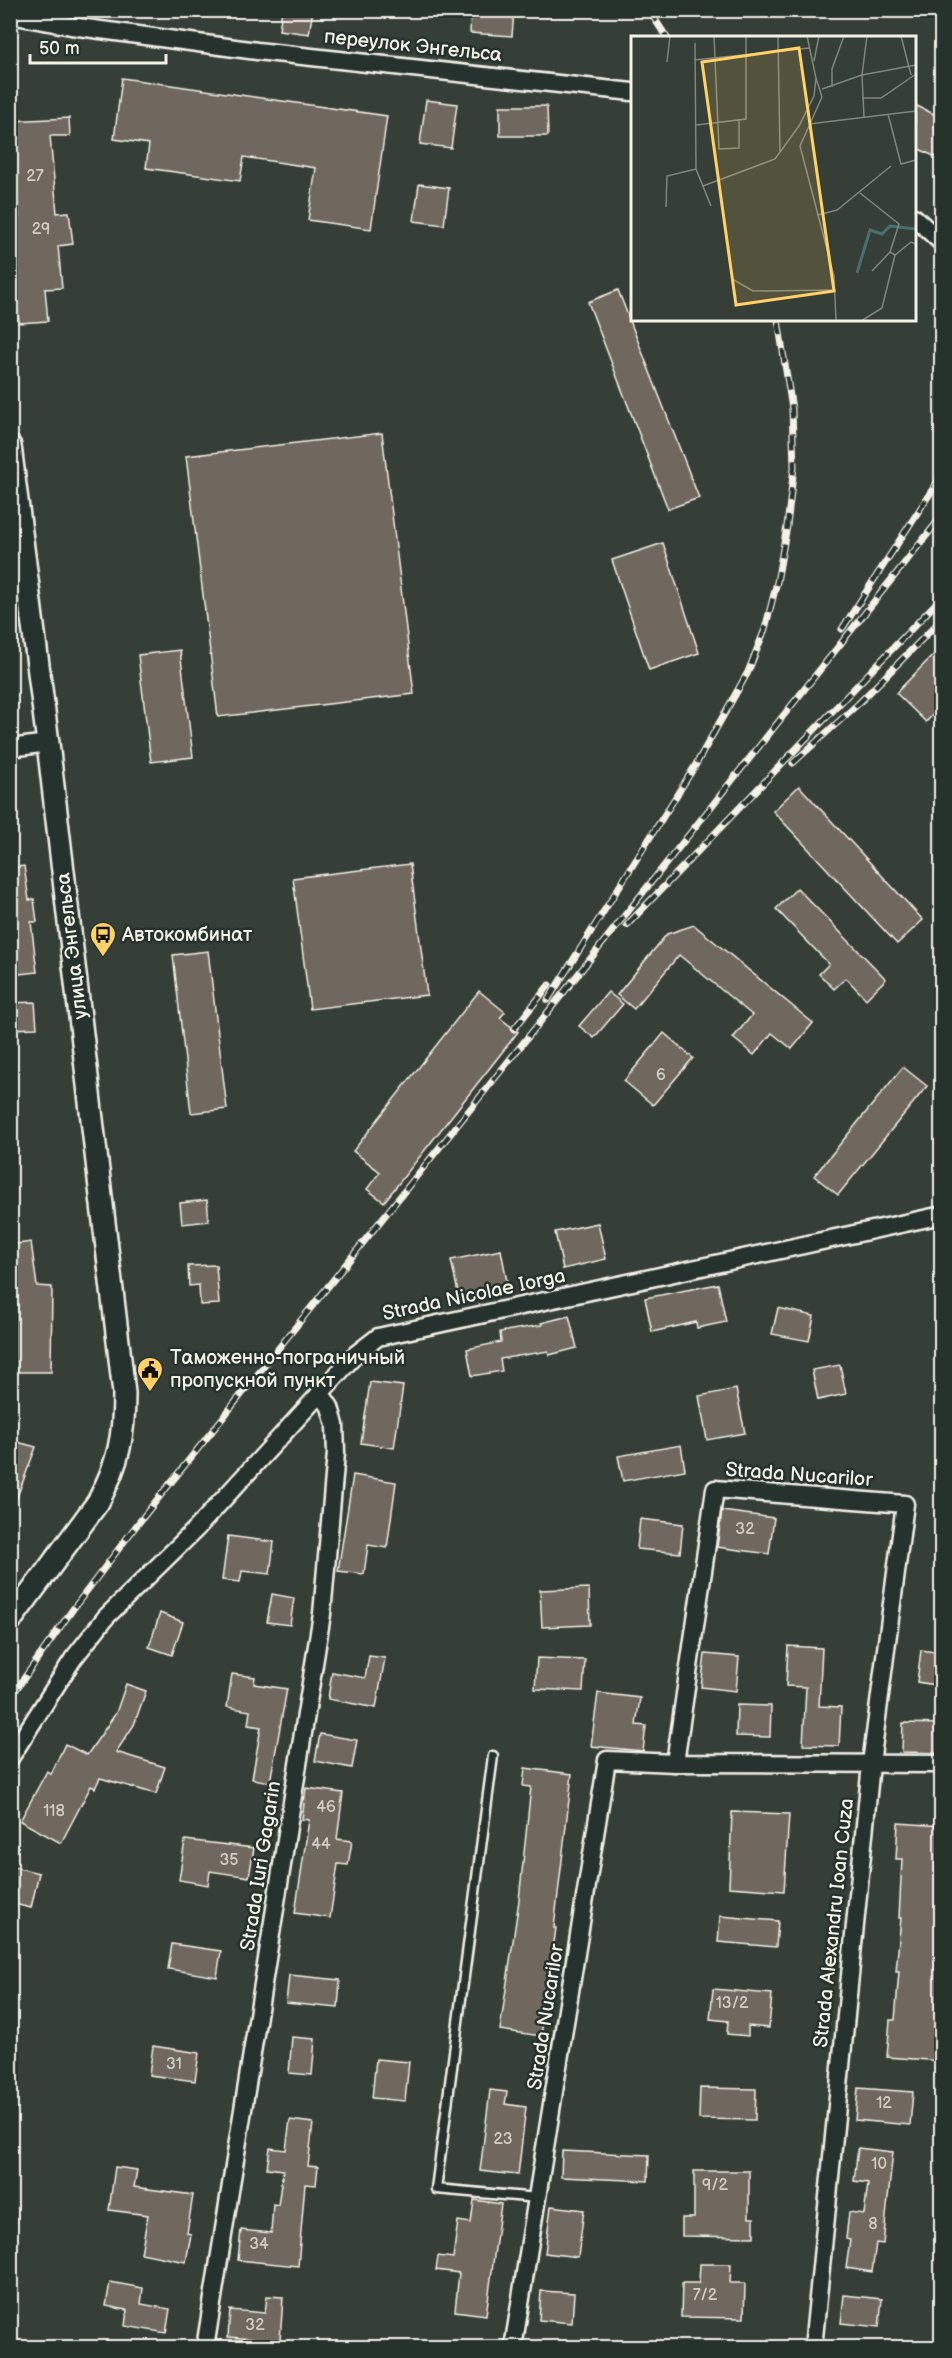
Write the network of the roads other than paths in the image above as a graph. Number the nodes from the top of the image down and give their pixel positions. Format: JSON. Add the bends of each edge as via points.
{"nodes":[{"id":1,"x":10,"y":15,"type":"edge"},
{"id":2,"x":631,"y":92,"type":"edge"},
{"id":3,"x":916,"y":218,"type":"edge"},
{"id":4,"x":942,"y":243,"type":"edge"},
{"id":5,"x":10,"y":446,"type":"edge"},
{"id":6,"x":48,"y":743,"type":"junction"},
{"id":7,"x":10,"y":748,"type":"edge"},
{"id":8,"x":942,"y":1215,"type":"edge"},
{"id":9,"x":320,"y":1392,"type":"junction"},
{"id":10,"x":905,"y":1504,"type":"joint"},
{"id":11,"x":10,"y":1621,"type":"edge"},
{"id":12,"x":493,"y":1756,"type":"dead end"},
{"id":13,"x":10,"y":1758,"type":"edge"},
{"id":14,"x":675,"y":1763,"type":"junction"},
{"id":15,"x":871,"y":1764,"type":"junction"},
{"id":16,"x":942,"y":1764,"type":"edge"},
{"id":17,"x":538,"y":2198,"type":"junction"},
{"id":18,"x":205,"y":2348,"type":"edge"},
{"id":19,"x":513,"y":2348,"type":"edge"},
{"id":20,"x":813,"y":2348,"type":"edge"}],
"edges":[{"from":1,"to":2,"type":"street","name":"переулок Энгельса","via":[[257,51]]},
{"from":3,"to":4,"type":"street"},
{"from":5,"to":6,"type":"street","name":"улица Энгельса"},
{"from":6,"to":7,"type":"street"},
{"from":6,"to":11,"type":"street","name":"улица Энгельса","via":[[124,1393],[124,1427],[115,1464],[98,1502]]},
{"from":8,"to":9,"type":"street","name":"Strada Nicolae Iorga","via":[[378,1337]]},
{"from":9,"to":13,"type":"street","name":"Strada Nicolae Iorga","via":[[196,1528],[106,1617],[73,1659]]},
{"from":9,"to":18,"type":"street","name":"Strada Iuri Gagarin","via":[[335,1425],[336,1453],[322,1614]]},
{"from":10,"to":14,"type":"street","name":"Strada Nucarilor","via":[[715,1489]]},
{"from":10,"to":15,"type":"street","name":"Strada Alexandru Ioan Cuza"},
{"from":12,"to":17,"type":"lane","via":[[436,2190]]},
{"from":14,"to":15,"type":"street","name":"Strada Nucarilor"},
{"from":14,"to":17,"type":"street","name":"Strada Nucarilor","via":[[607,1760]]},
{"from":15,"to":16,"type":"street","name":"Strada Nucarilor"},
{"from":15,"to":20,"type":"street","name":"Strada Alexandru Ioan Cuza"},
{"from":17,"to":19,"type":"street","name":"Strada Nucarilor"}]}
